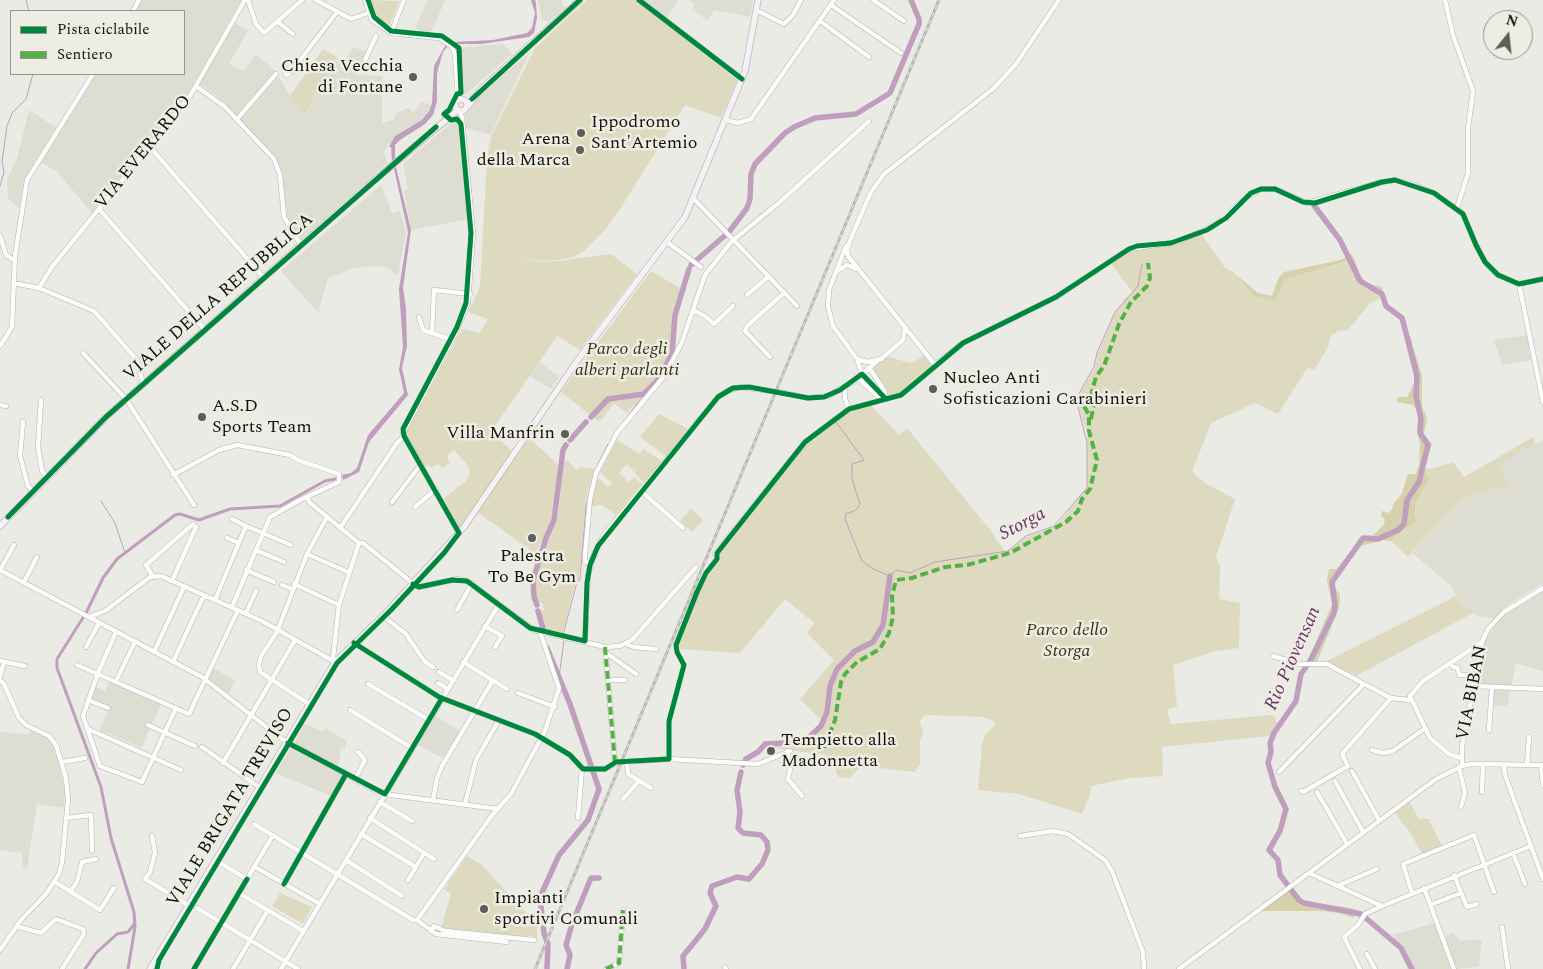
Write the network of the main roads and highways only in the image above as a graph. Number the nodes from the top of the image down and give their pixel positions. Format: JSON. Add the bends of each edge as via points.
{"nodes":[{"id":1,"x":580,"y":0,"type":"edge"},
{"id":2,"x":758,"y":0,"type":"edge"},
{"id":3,"x":461,"y":104,"type":"junction"},
{"id":4,"x":436,"y":127,"type":"junction"},
{"id":5,"x":0,"y":526,"type":"edge"},
{"id":6,"x":153,"y":969,"type":"edge"}],
"edges":[{"from":1,"to":3,"type":"main road","name":"VIALE DELLA REPUBBLICA"},
{"from":2,"to":6,"type":"main road","name":"VIALE BRIGATA TREVISO","via":[[742,80],[685,217],[577,361],[460,533],[383,616],[334,662]]},
{"from":3,"to":4,"type":"main road","name":"VIALE DELLA REPUBBLICA"},
{"from":3,"to":4,"type":"main road","name":"VIALE DELLA REPUBBLICA"},
{"from":4,"to":5,"type":"main road","name":"VIALE DELLA REPUBBLICA","via":[[91,430]]}]}
